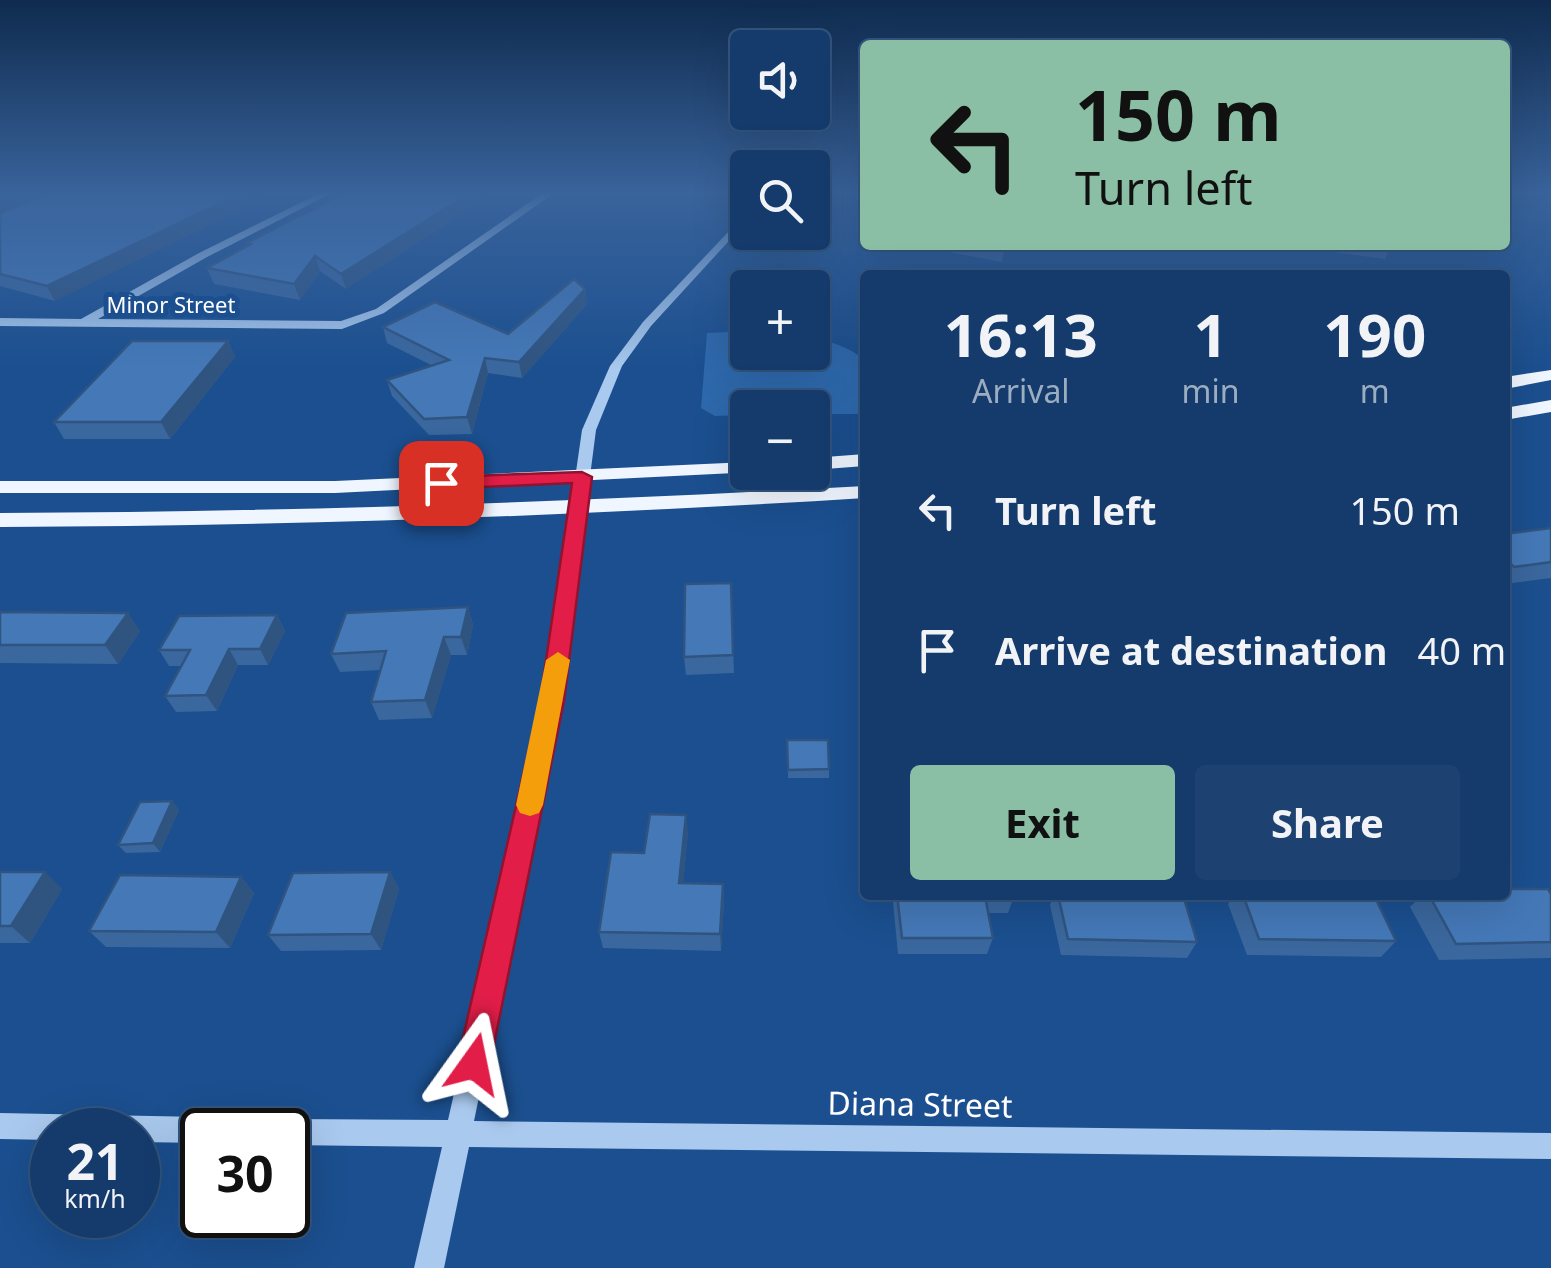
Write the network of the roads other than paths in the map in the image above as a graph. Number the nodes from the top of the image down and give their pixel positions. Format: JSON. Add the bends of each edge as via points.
{"nodes":[{"id":1,"x":210,"y":252,"type":"edge"},
{"id":2,"x":464,"y":252,"type":"edge"},
{"id":3,"x":713,"y":252,"type":"edge"},
{"id":4,"x":0,"y":322,"type":"edge"},
{"id":5,"x":80,"y":324,"type":"junction"},
{"id":6,"x":1551,"y":376,"type":"edge"},
{"id":7,"x":1510,"y":382,"type":"edge"},
{"id":8,"x":1551,"y":406,"type":"edge"},
{"id":9,"x":1510,"y":413,"type":"edge"},
{"id":10,"x":860,"y":460,"type":"edge"},
{"id":11,"x":830,"y":463,"type":"edge"},
{"id":12,"x":730,"y":469,"type":"edge"},
{"id":13,"x":582,"y":477,"type":"junction"},
{"id":14,"x":0,"y":487,"type":"edge"},
{"id":15,"x":860,"y":492,"type":"edge"},
{"id":16,"x":579,"y":509,"type":"junction"},
{"id":17,"x":0,"y":520,"type":"edge"},
{"id":18,"x":0,"y":1126,"type":"edge"},
{"id":19,"x":180,"y":1130,"type":"edge"},
{"id":20,"x":310,"y":1133,"type":"edge"},
{"id":21,"x":458,"y":1136,"type":"junction"},
{"id":22,"x":1551,"y":1146,"type":"edge"},
{"id":23,"x":429,"y":1268,"type":"edge"}],
"edges":[{"from":1,"to":5,"type":"street"},
{"from":2,"to":5,"type":"street","name":"Minor Street","via":[[380,311],[342,325]]},
{"from":3,"to":13,"type":"street","via":[[616,366],[590,430]]},
{"from":4,"to":5,"type":"street","name":"Minor Street"},
{"from":6,"to":7,"type":"main road"},
{"from":8,"to":9,"type":"main road"},
{"from":10,"to":11,"type":"main road"},
{"from":12,"to":13,"type":"main road"},
{"from":13,"to":14,"type":"main road","via":[[335,487]]},
{"from":13,"to":16,"type":"street"},
{"from":15,"to":16,"type":"main road"},
{"from":16,"to":17,"type":"main road"},
{"from":16,"to":21,"type":"street","via":[[552,701]]},
{"from":18,"to":19,"type":"street"},
{"from":20,"to":21,"type":"street","name":"Diana Street"},
{"from":21,"to":22,"type":"street","name":"Diana Street"},
{"from":21,"to":23,"type":"street"}]}
